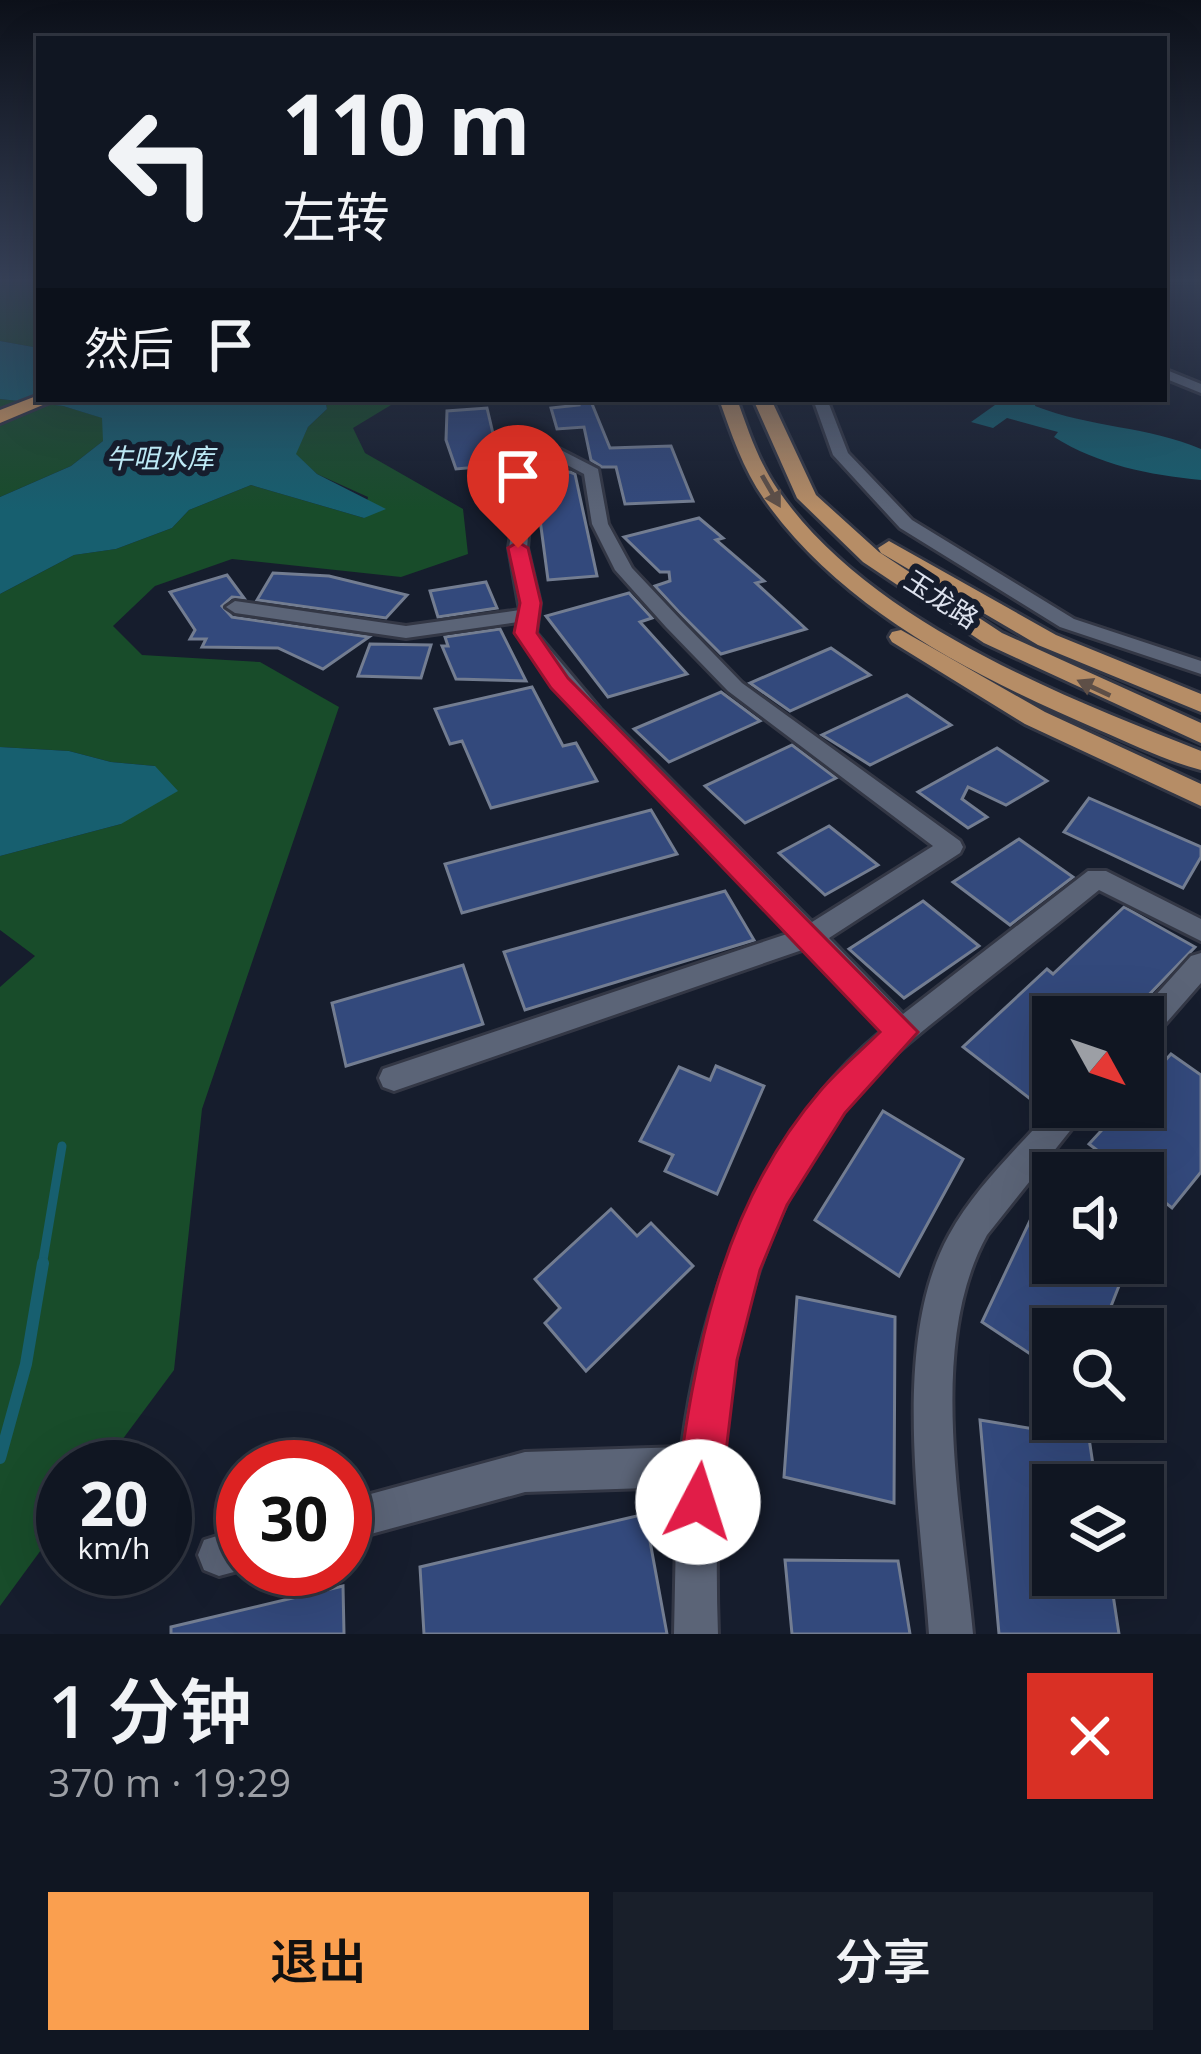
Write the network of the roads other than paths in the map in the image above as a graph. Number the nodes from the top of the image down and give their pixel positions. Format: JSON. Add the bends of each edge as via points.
{"nodes":[{"id":1,"x":1167,"y":374,"type":"edge"},
{"id":2,"x":36,"y":386,"type":"edge"},
{"id":3,"x":1201,"y":389,"type":"edge"},
{"id":4,"x":0,"y":400,"type":"edge"},
{"id":5,"x":39,"y":402,"type":"edge"},
{"id":6,"x":729,"y":402,"type":"edge"},
{"id":7,"x":764,"y":402,"type":"edge"},
{"id":8,"x":821,"y":402,"type":"edge"},
{"id":9,"x":0,"y":417,"type":"edge"},
{"id":10,"x":807,"y":498,"type":"junction"},
{"id":11,"x":839,"y":565,"type":"junction"},
{"id":12,"x":236,"y":607,"type":"dead end"},
{"id":13,"x":529,"y":615,"type":"junction"},
{"id":14,"x":1201,"y":668,"type":"edge"},
{"id":15,"x":1201,"y":704,"type":"edge"},
{"id":16,"x":1201,"y":734,"type":"edge"},
{"id":17,"x":1201,"y":761,"type":"edge"},
{"id":18,"x":1201,"y":796,"type":"edge"},
{"id":19,"x":1201,"y":931,"type":"edge"},
{"id":20,"x":810,"y":937,"type":"junction"},
{"id":21,"x":1201,"y":964,"type":"edge"},
{"id":22,"x":1164,"y":1005,"type":"edge"},
{"id":23,"x":902,"y":1032,"type":"junction"},
{"id":24,"x":394,"y":1078,"type":"dead end"},
{"id":25,"x":1056,"y":1128,"type":"edge"},
{"id":26,"x":700,"y":1466,"type":"junction"},
{"id":27,"x":372,"y":1514,"type":"edge"},
{"id":28,"x":696,"y":1634,"type":"edge"},
{"id":29,"x":952,"y":1634,"type":"edge"}],
"edges":[{"from":1,"to":3,"type":"street"},
{"from":2,"to":4,"type":"highway"},
{"from":5,"to":9,"type":"highway"},
{"from":6,"to":11,"type":"main road","name":"玉龙路","one_way":true,"via":[[778,505]]},
{"from":7,"to":10,"type":"main road","name":"玉龙路"},
{"from":8,"to":14,"type":"street","via":[[841,455],[906,524],[1067,622]]},
{"from":10,"to":15,"type":"main road","via":[[1047,640]]},
{"from":16,"to":10,"type":"main road","name":"玉龙路","one_way":true,"via":[[993,638],[871,557]]},
{"from":11,"to":17,"type":"main road","name":"玉龙路","via":[[913,622],[1024,684]]},
{"from":11,"to":18,"type":"main road","via":[[854,591],[907,641],[1035,718]]},
{"from":12,"to":13,"type":"street","via":[[406,632]]},
{"from":13,"to":20,"type":"street","via":[[526,633],[560,683]]},
{"from":13,"to":20,"type":"street","via":[[518,548],[522,515],[508,474],[554,452],[592,472],[600,524],[624,570],[735,687],[951,847]]},
{"from":19,"to":23,"type":"street","via":[[1097,878]]},
{"from":20,"to":23,"type":"street"},
{"from":20,"to":24,"type":"street"},
{"from":21,"to":22,"type":"street"},
{"from":23,"to":26,"type":"street","via":[[825,1111],[773,1193],[722,1337]]},
{"from":25,"to":29,"type":"street","via":[[975,1223],[938,1319],[933,1409]]},
{"from":26,"to":27,"type":"street","via":[[525,1472]]},
{"from":26,"to":28,"type":"street"}]}
